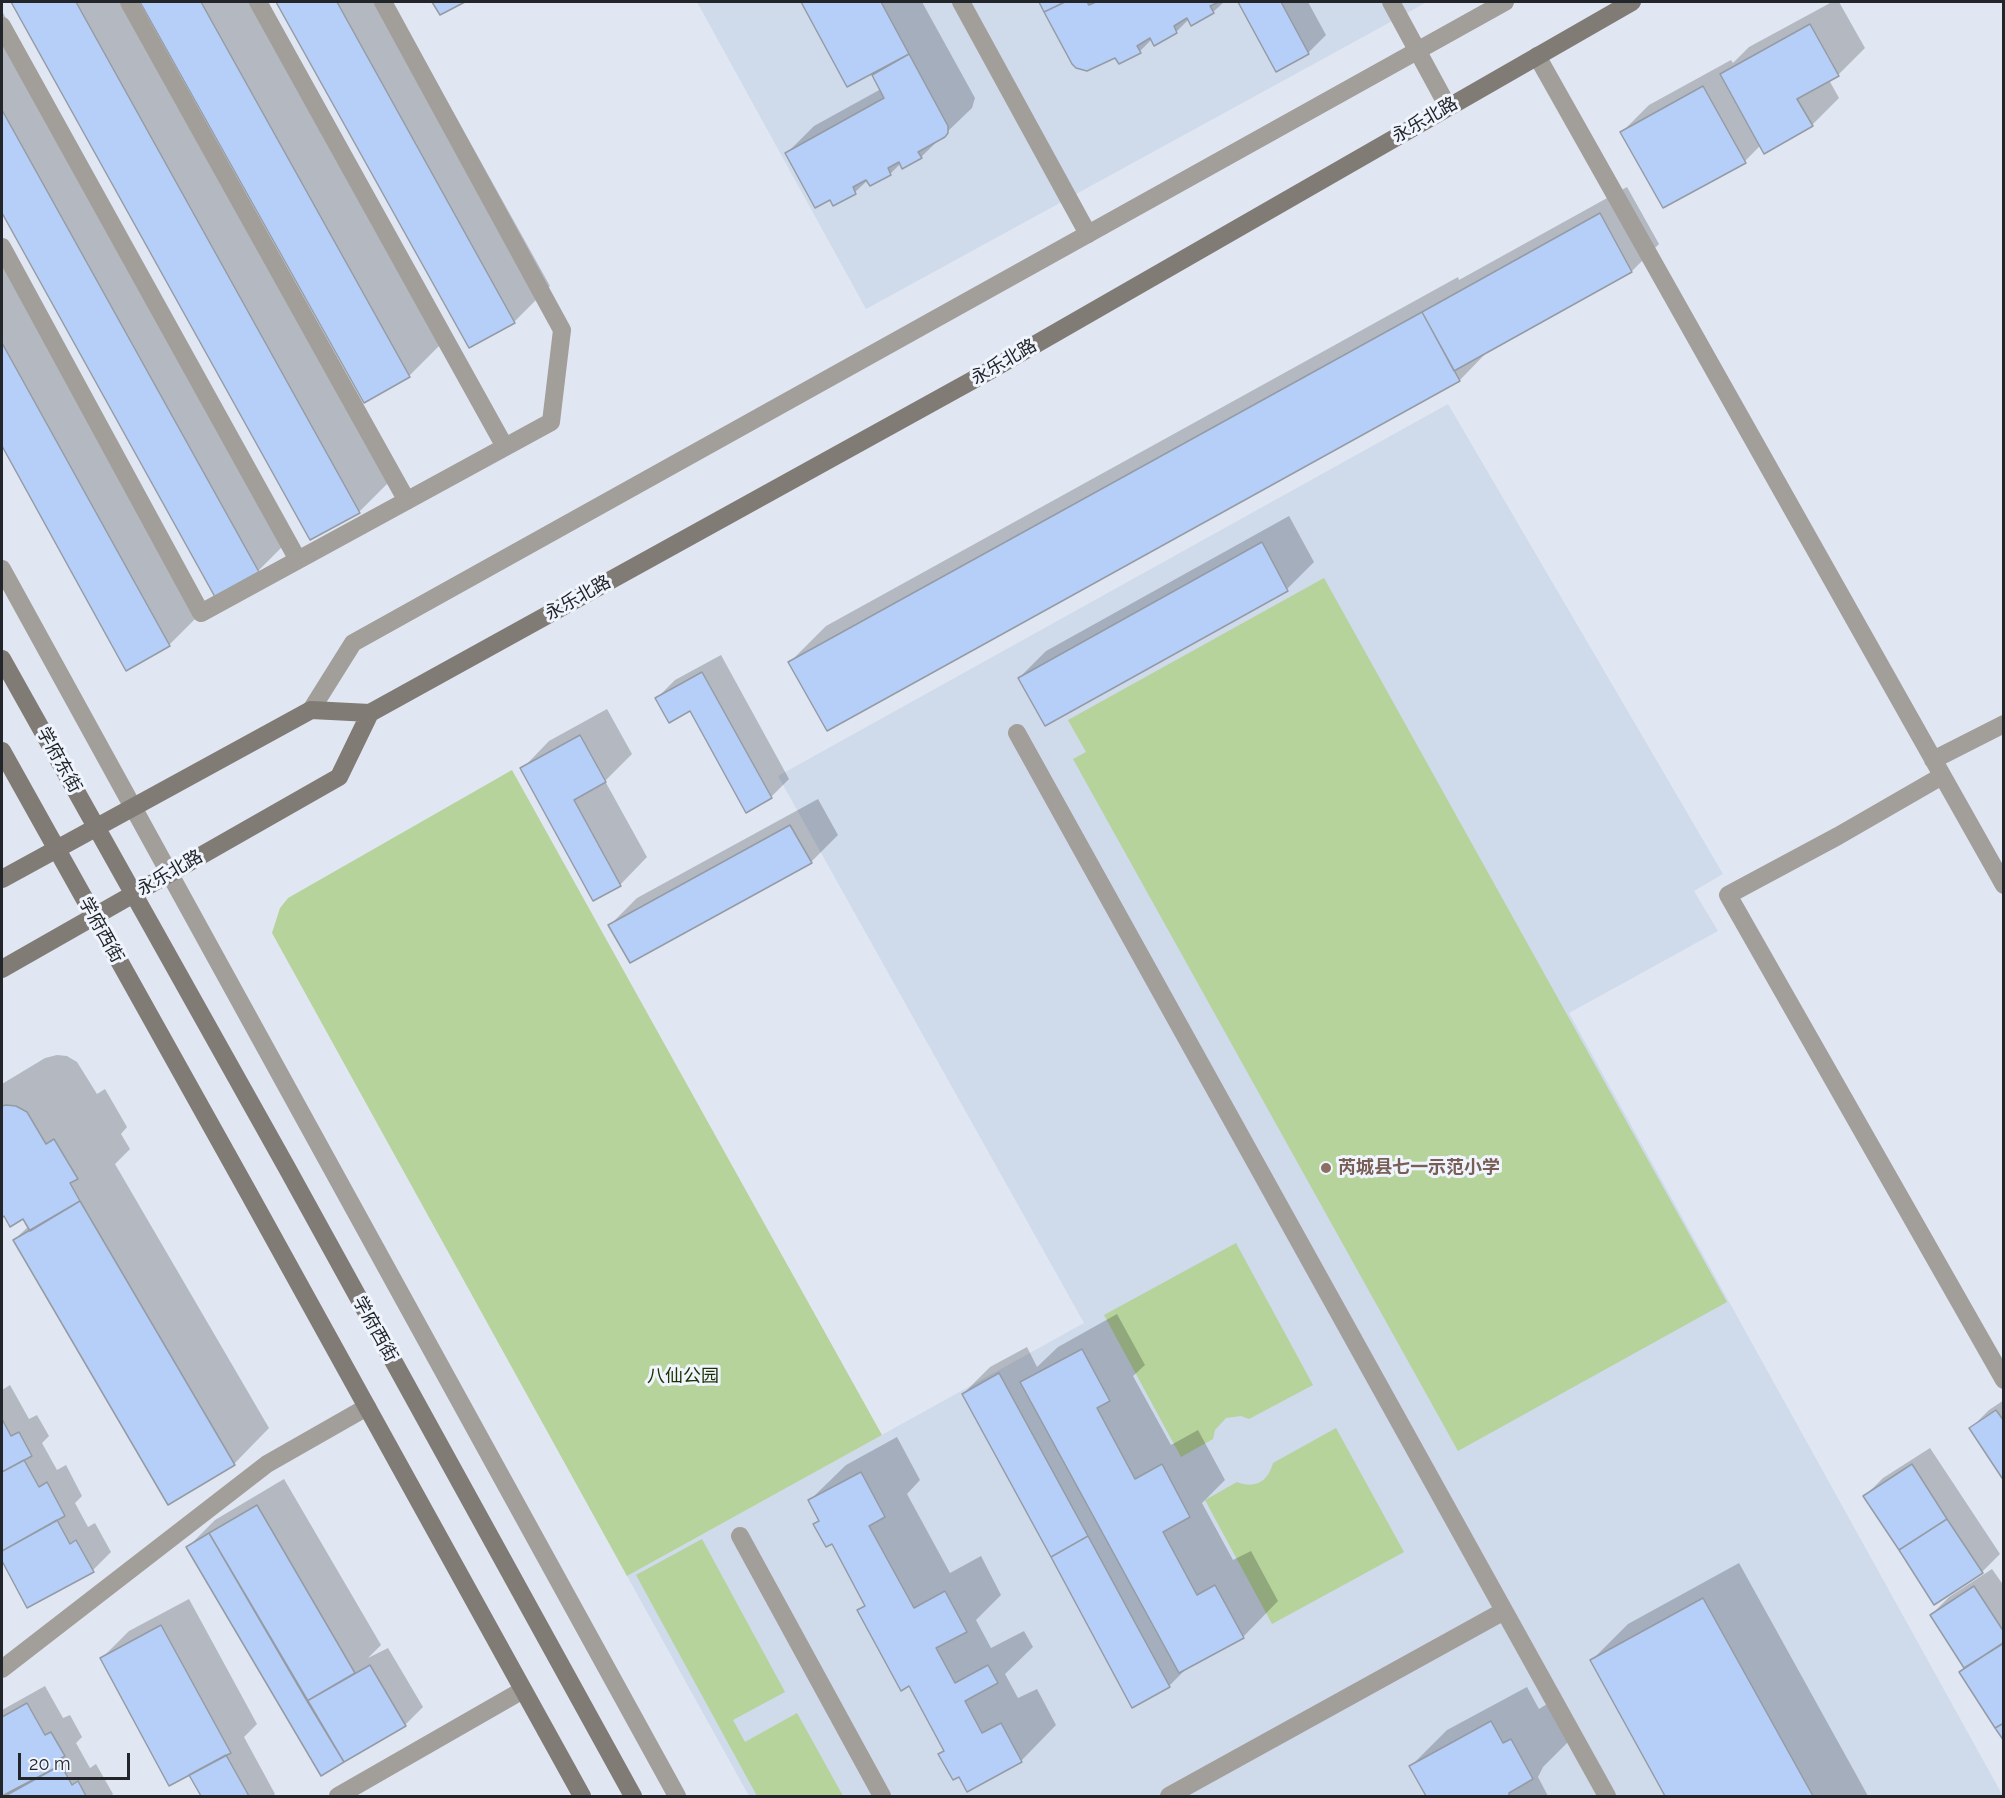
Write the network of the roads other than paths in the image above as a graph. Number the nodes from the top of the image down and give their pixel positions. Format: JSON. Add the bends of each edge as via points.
{"nodes":[{"id":1,"x":129,"y":2,"type":"edge"},
{"id":2,"x":258,"y":2,"type":"edge"},
{"id":3,"x":383,"y":2,"type":"edge"},
{"id":4,"x":961,"y":2,"type":"edge"},
{"id":5,"x":1391,"y":2,"type":"edge"},
{"id":6,"x":1505,"y":2,"type":"edge"},
{"id":7,"x":1632,"y":2,"type":"edge"},
{"id":8,"x":2,"y":26,"type":"edge"},
{"id":9,"x":1418,"y":50,"type":"junction"},
{"id":10,"x":1537,"y":56,"type":"junction"},
{"id":11,"x":1448,"y":107,"type":"junction"},
{"id":12,"x":1088,"y":234,"type":"junction"},
{"id":13,"x":2,"y":247,"type":"edge"},
{"id":14,"x":505,"y":447,"type":"junction"},
{"id":15,"x":407,"y":501,"type":"junction"},
{"id":16,"x":298,"y":560,"type":"junction"},
{"id":17,"x":2,"y":569,"type":"edge"},
{"id":18,"x":2,"y":659,"type":"edge"},
{"id":19,"x":311,"y":710,"type":"junction"},
{"id":20,"x":370,"y":713,"type":"junction"},
{"id":21,"x":2004,"y":724,"type":"edge"},
{"id":22,"x":1017,"y":733,"type":"dead end"},
{"id":23,"x":2,"y":751,"type":"edge"},
{"id":24,"x":1932,"y":760,"type":"junction"},
{"id":25,"x":1942,"y":776,"type":"junction"},
{"id":26,"x":132,"y":807,"type":"junction"},
{"id":27,"x":96,"y":827,"type":"junction"},
{"id":28,"x":56,"y":849,"type":"junction"},
{"id":29,"x":116,"y":862,"type":"joint"},
{"id":30,"x":169,"y":873,"type":"junction"},
{"id":31,"x":2,"y":879,"type":"edge"},
{"id":32,"x":2004,"y":885,"type":"edge"},
{"id":33,"x":133,"y":894,"type":"junction"},
{"id":34,"x":94,"y":916,"type":"junction"},
{"id":35,"x":2,"y":969,"type":"edge"},
{"id":36,"x":2004,"y":1380,"type":"edge"},
{"id":37,"x":367,"y":1407,"type":"junction"},
{"id":38,"x":740,"y":1536,"type":"dead end"},
{"id":39,"x":1504,"y":1611,"type":"junction"},
{"id":40,"x":2,"y":1669,"type":"edge"},
{"id":41,"x":523,"y":1690,"type":"junction"},
{"id":42,"x":338,"y":1797,"type":"edge"},
{"id":43,"x":582,"y":1797,"type":"edge"},
{"id":44,"x":633,"y":1797,"type":"edge"},
{"id":45,"x":677,"y":1797,"type":"edge"},
{"id":46,"x":882,"y":1797,"type":"edge"},
{"id":47,"x":1169,"y":1797,"type":"edge"},
{"id":48,"x":1607,"y":1797,"type":"edge"}],
"edges":[{"from":1,"to":15,"type":"street"},
{"from":2,"to":14,"type":"street"},
{"from":3,"to":14,"type":"street","via":[[562,330],[551,422]]},
{"from":4,"to":12,"type":"street"},
{"from":5,"to":9,"type":"street"},
{"from":6,"to":9,"type":"street"},
{"from":7,"to":10,"type":"street","name":"永乐北路"},
{"from":8,"to":16,"type":"street"},
{"from":9,"to":11,"type":"street"},
{"from":9,"to":12,"type":"street"},
{"from":10,"to":11,"type":"street","name":"永乐北路"},
{"from":10,"to":24,"type":"street"},
{"from":11,"to":20,"type":"street","name":"永乐北路","via":[[982,375]]},
{"from":12,"to":19,"type":"street","via":[[353,643]]},
{"from":13,"to":16,"type":"street","via":[[201,613]]},
{"from":14,"to":15,"type":"street"},
{"from":15,"to":16,"type":"street"},
{"from":17,"to":26,"type":"street"},
{"from":18,"to":27,"type":"street","name":"学府东街"},
{"from":19,"to":20,"type":"street"},
{"from":19,"to":26,"type":"street"},
{"from":20,"to":30,"type":"street","name":"永乐北路","via":[[339,777]]},
{"from":21,"to":24,"type":"street"},
{"from":22,"to":39,"type":"street"},
{"from":23,"to":28,"type":"street"},
{"from":24,"to":25,"type":"street"},
{"from":25,"to":32,"type":"street"},
{"from":25,"to":36,"type":"street","via":[[1728,895]]},
{"from":26,"to":27,"type":"street"},
{"from":26,"to":30,"type":"street"},
{"from":27,"to":28,"type":"street"},
{"from":27,"to":29,"type":"street","name":"学府东街"},
{"from":28,"to":31,"type":"street"},
{"from":28,"to":34,"type":"street","name":"学府西街"},
{"from":29,"to":33,"type":"street","name":"学府西街"},
{"from":30,"to":33,"type":"street","name":"永乐北路"},
{"from":30,"to":45,"type":"street"},
{"from":33,"to":34,"type":"street","name":"永乐北路"},
{"from":33,"to":44,"type":"street","name":"学府西街"},
{"from":34,"to":35,"type":"street","name":"永乐北路"},
{"from":34,"to":37,"type":"street","name":"学府西街"},
{"from":37,"to":40,"type":"street","via":[[267,1464]]},
{"from":37,"to":41,"type":"street","name":"学府西街"},
{"from":38,"to":46,"type":"street"},
{"from":39,"to":47,"type":"street"},
{"from":39,"to":48,"type":"street"},
{"from":41,"to":42,"type":"street"},
{"from":41,"to":43,"type":"street","name":"学府西街"}]}
